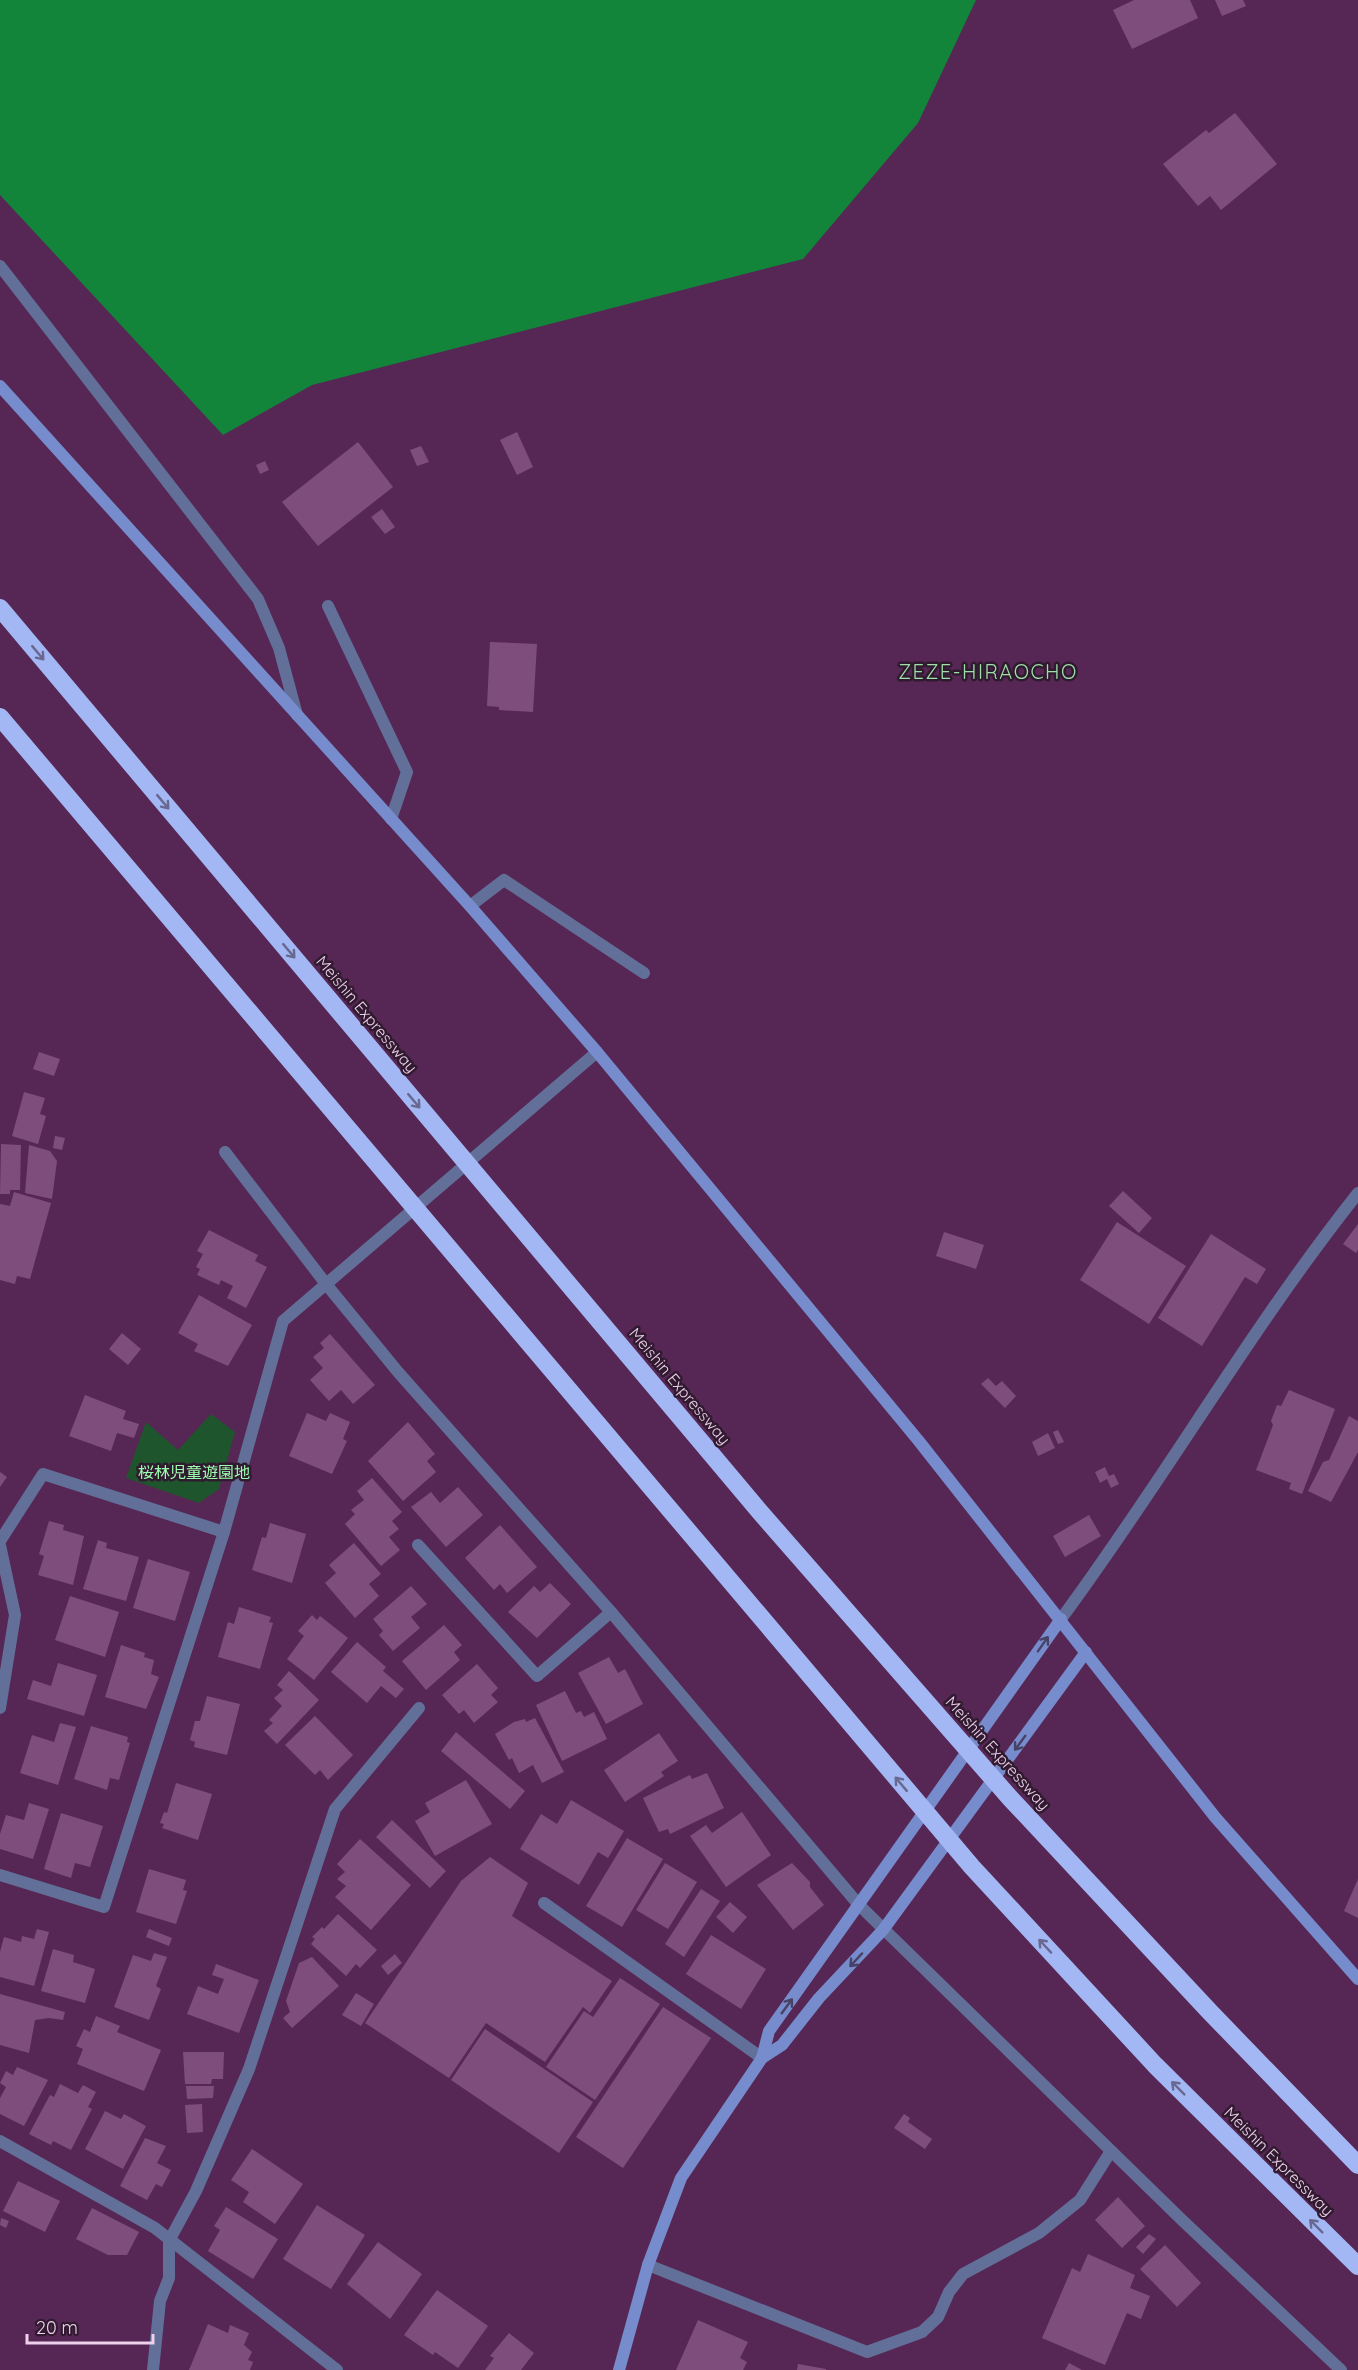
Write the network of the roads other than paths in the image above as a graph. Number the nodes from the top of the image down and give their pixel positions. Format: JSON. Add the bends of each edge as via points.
{"nodes":[{"id":1,"x":0,"y":266,"type":"edge"},
{"id":2,"x":0,"y":386,"type":"edge"},
{"id":3,"x":328,"y":606,"type":"dead end"},
{"id":4,"x":0,"y":608,"type":"edge"},
{"id":5,"x":297,"y":715,"type":"junction"},
{"id":6,"x":0,"y":717,"type":"edge"},
{"id":7,"x":391,"y":819,"type":"junction"},
{"id":8,"x":470,"y":906,"type":"junction"},
{"id":9,"x":644,"y":973,"type":"dead end"},
{"id":10,"x":597,"y":1052,"type":"junction"},
{"id":11,"x":225,"y":1152,"type":"dead end"},
{"id":12,"x":1358,"y":1193,"type":"edge"},
{"id":13,"x":326,"y":1284,"type":"junction"},
{"id":14,"x":224,"y":1532,"type":"junction"},
{"id":15,"x":0,"y":1543,"type":"edge"},
{"id":16,"x":418,"y":1545,"type":"dead end"},
{"id":17,"x":611,"y":1612,"type":"junction"},
{"id":18,"x":1061,"y":1619,"type":"junction"},
{"id":19,"x":1086,"y":1652,"type":"junction"},
{"id":20,"x":419,"y":1707,"type":"dead end"},
{"id":21,"x":0,"y":1708,"type":"edge"},
{"id":22,"x":0,"y":1875,"type":"edge"},
{"id":23,"x":544,"y":1903,"type":"dead end"},
{"id":24,"x":860,"y":1905,"type":"junction"},
{"id":25,"x":883,"y":1930,"type":"junction"},
{"id":26,"x":1358,"y":1979,"type":"edge"},
{"id":27,"x":762,"y":2058,"type":"junction"},
{"id":28,"x":0,"y":2141,"type":"edge"},
{"id":29,"x":1111,"y":2151,"type":"junction"},
{"id":30,"x":1358,"y":2165,"type":"edge"},
{"id":31,"x":169,"y":2241,"type":"junction"},
{"id":32,"x":648,"y":2265,"type":"junction"},
{"id":33,"x":1358,"y":2266,"type":"edge"},
{"id":34,"x":153,"y":2370,"type":"edge"},
{"id":35,"x":337,"y":2370,"type":"edge"},
{"id":36,"x":619,"y":2370,"type":"edge"},
{"id":37,"x":1341,"y":2370,"type":"edge"}],
"edges":[{"from":1,"to":5,"type":"street","via":[[258,599],[279,648]]},
{"from":2,"to":5,"type":"street"},
{"from":3,"to":7,"type":"street","via":[[407,772]]},
{"from":4,"to":30,"type":"highway","name":"Meishin Expressway","one_way":true,"via":[[768,1521],[1010,1798]]},
{"from":5,"to":7,"type":"street"},
{"from":33,"to":6,"type":"highway","name":"Meishin Expressway","one_way":true,"via":[[1155,2065],[972,1868]]},
{"from":7,"to":8,"type":"street"},
{"from":8,"to":9,"type":"street","via":[[504,880]]},
{"from":8,"to":10,"type":"street"},
{"from":10,"to":13,"type":"street"},
{"from":10,"to":18,"type":"street"},
{"from":11,"to":13,"type":"street"},
{"from":12,"to":18,"type":"street","via":[[1302,1264],[1113,1549]]},
{"from":13,"to":14,"type":"street","via":[[283,1321]]},
{"from":13,"to":17,"type":"street","via":[[398,1372]]},
{"from":14,"to":15,"type":"street","via":[[43,1474]]},
{"from":14,"to":22,"type":"street","via":[[105,1907]]},
{"from":15,"to":21,"type":"street","via":[[15,1615]]},
{"from":16,"to":17,"type":"street","via":[[537,1676]]},
{"from":17,"to":24,"type":"street"},
{"from":18,"to":19,"type":"street"},
{"from":24,"to":18,"type":"street","one_way":true},
{"from":19,"to":25,"type":"street","one_way":true},
{"from":19,"to":26,"type":"street","via":[[1215,1817]]},
{"from":20,"to":31,"type":"street","via":[[335,1809],[249,2068],[196,2191]]},
{"from":23,"to":27,"type":"street"},
{"from":24,"to":25,"type":"street"},
{"from":27,"to":24,"type":"street","one_way":true,"via":[[769,2031]]},
{"from":25,"to":27,"type":"street","one_way":true,"via":[[819,1998],[782,2045]]},
{"from":25,"to":29,"type":"street"},
{"from":27,"to":32,"type":"street","via":[[681,2178]]},
{"from":28,"to":31,"type":"street","via":[[154,2228]]},
{"from":29,"to":32,"type":"street","via":[[1080,2200],[1039,2233],[963,2274],[949,2292],[938,2317],[922,2332],[867,2352]]},
{"from":29,"to":37,"type":"street"},
{"from":31,"to":34,"type":"street","via":[[169,2278],[160,2301]]},
{"from":31,"to":35,"type":"street"},
{"from":32,"to":36,"type":"street"}]}
